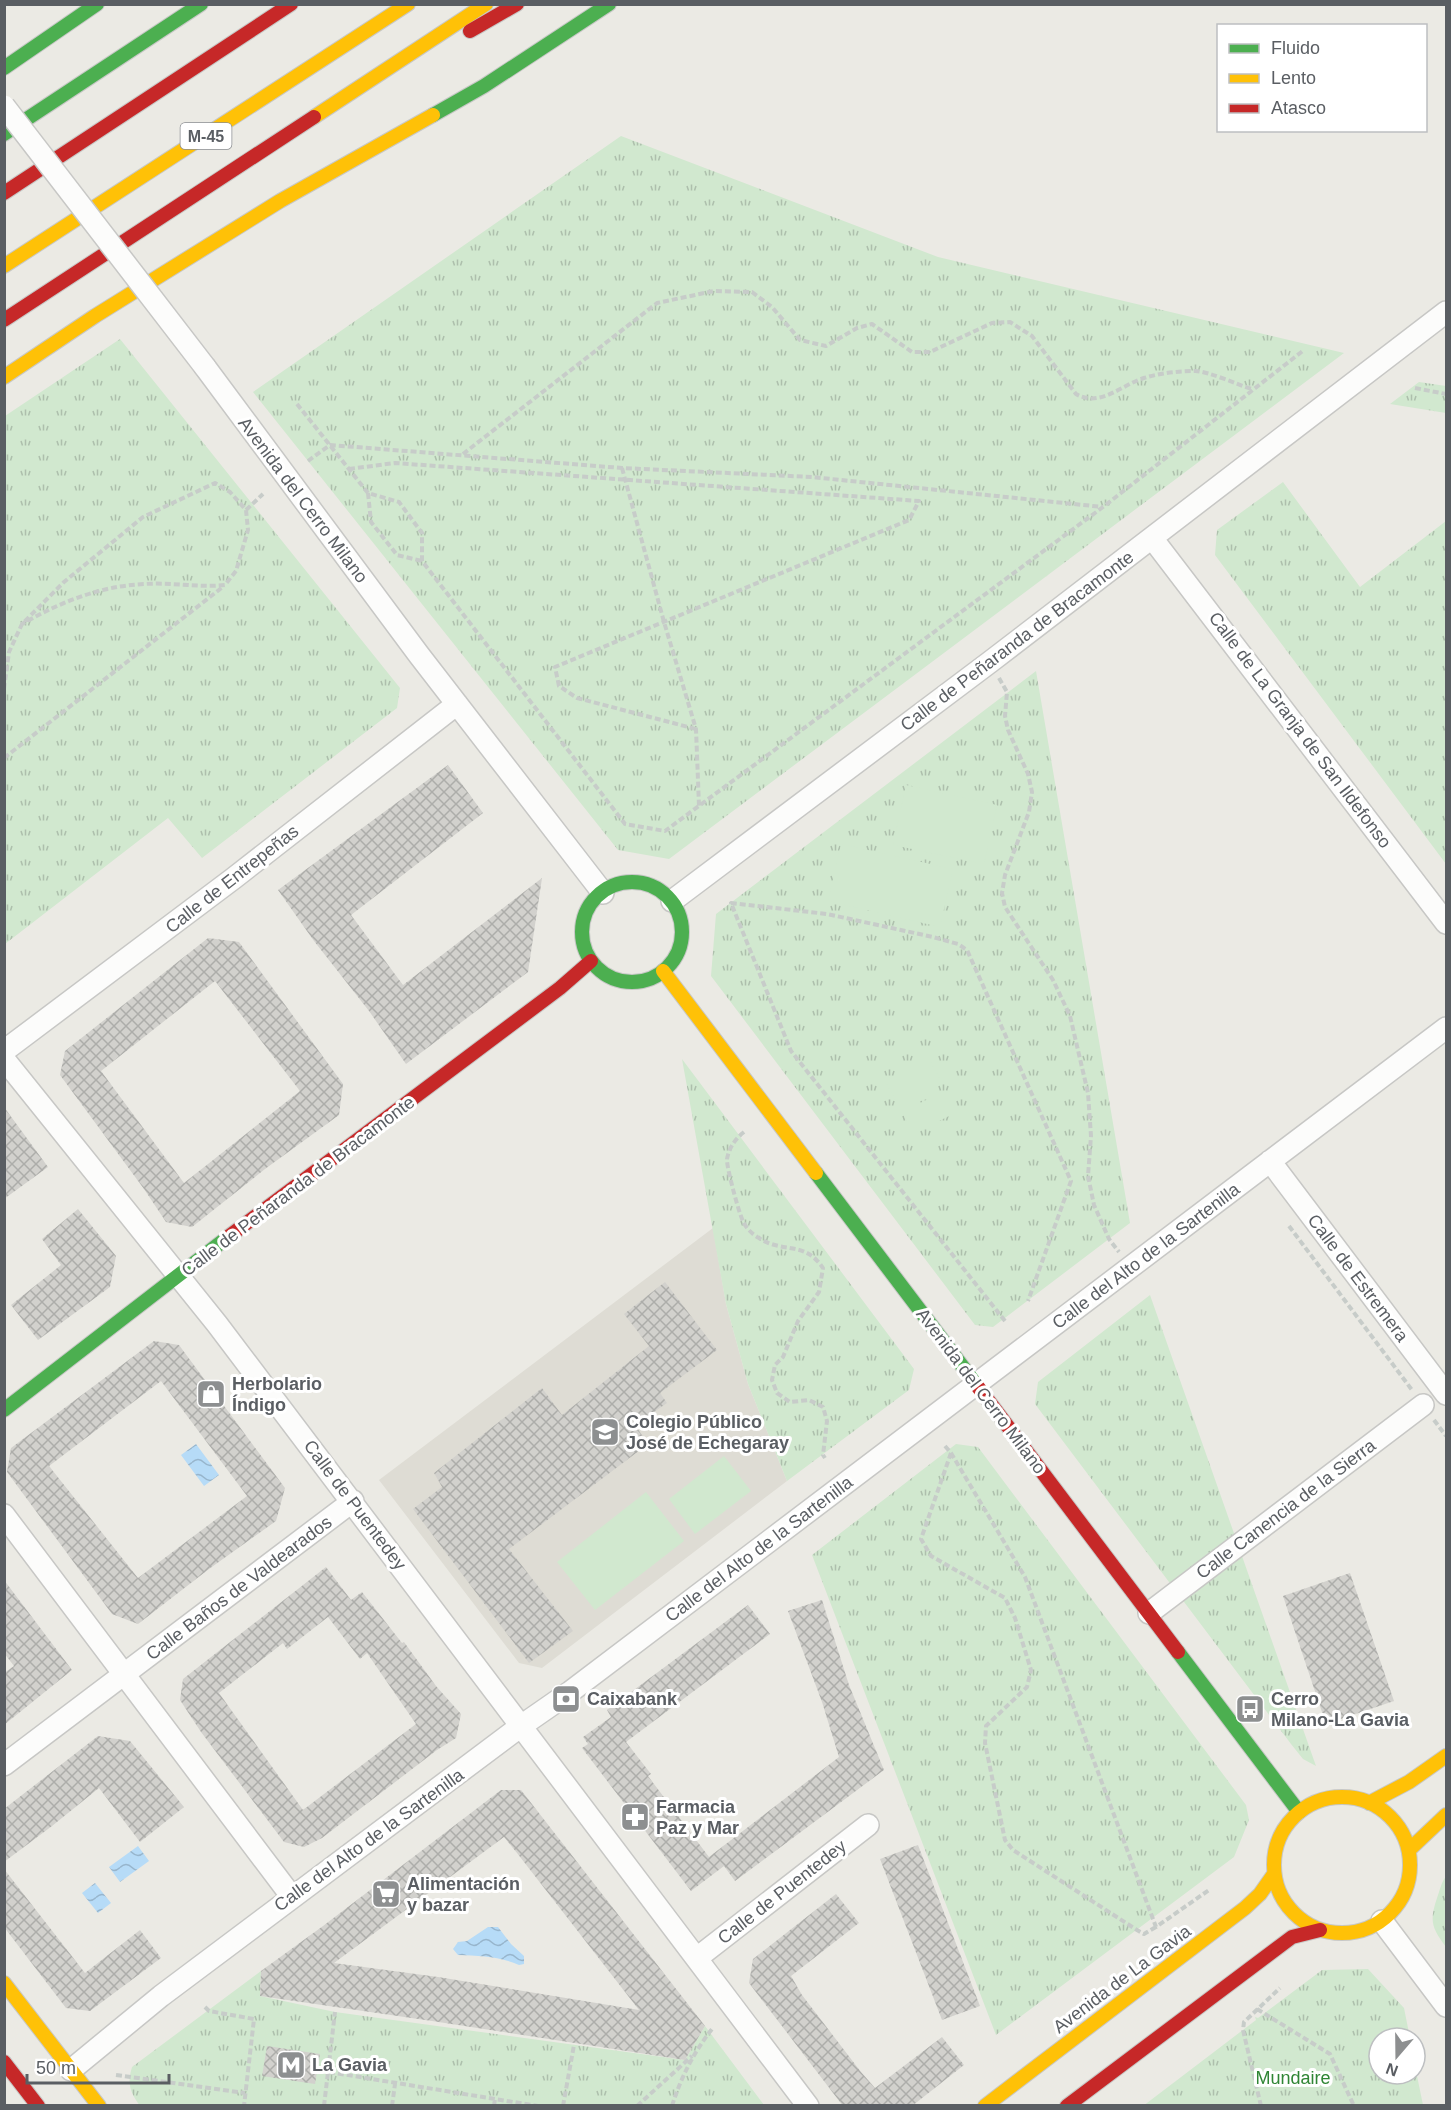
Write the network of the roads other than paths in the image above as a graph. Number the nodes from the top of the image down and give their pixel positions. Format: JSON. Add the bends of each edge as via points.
{"nodes":[{"id":1,"x":97,"y":4,"type":"edge"},
{"id":2,"x":200,"y":4,"type":"edge"},
{"id":3,"x":291,"y":4,"type":"edge"},
{"id":4,"x":408,"y":4,"type":"edge"},
{"id":5,"x":486,"y":4,"type":"edge"},
{"id":6,"x":517,"y":4,"type":"edge"},
{"id":7,"x":609,"y":4,"type":"edge"},
{"id":8,"x":4,"y":68,"type":"edge"},
{"id":9,"x":4,"y":106,"type":"edge"},
{"id":10,"x":4,"y":134,"type":"edge"},
{"id":11,"x":258,"y":153,"type":"junction"},
{"id":12,"x":4,"y":194,"type":"edge"},
{"id":13,"x":4,"y":266,"type":"edge"},
{"id":14,"x":1446,"y":312,"type":"edge"},
{"id":15,"x":4,"y":320,"type":"edge"},
{"id":16,"x":4,"y":377,"type":"edge"},
{"id":17,"x":1152,"y":538,"type":"junction"},
{"id":18,"x":457,"y":704,"type":"junction"},
{"id":19,"x":603,"y":893,"type":"junction"},
{"id":20,"x":672,"y":901,"type":"junction"},
{"id":21,"x":1446,"y":924,"type":"edge"},
{"id":22,"x":591,"y":961,"type":"junction"},
{"id":23,"x":663,"y":971,"type":"junction"},
{"id":24,"x":1446,"y":1028,"type":"edge"},
{"id":25,"x":4,"y":1052,"type":"edge"},
{"id":26,"x":4,"y":1059,"type":"edge"},
{"id":27,"x":1270,"y":1161,"type":"junction"},
{"id":28,"x":180,"y":1275,"type":"junction"},
{"id":29,"x":976,"y":1384,"type":"junction"},
{"id":30,"x":1445,"y":1390,"type":"edge"},
{"id":31,"x":1423,"y":1406,"type":"road end"},
{"id":32,"x":4,"y":1410,"type":"edge"},
{"id":33,"x":353,"y":1502,"type":"junction"},
{"id":34,"x":4,"y":1515,"type":"edge"},
{"id":35,"x":1149,"y":1613,"type":"junction"},
{"id":36,"x":125,"y":1674,"type":"junction"},
{"id":37,"x":521,"y":1726,"type":"junction"},
{"id":38,"x":1446,"y":1756,"type":"edge"},
{"id":39,"x":4,"y":1765,"type":"edge"},
{"id":40,"x":1369,"y":1803,"type":"junction"},
{"id":41,"x":1299,"y":1812,"type":"junction"},
{"id":42,"x":1446,"y":1815,"type":"edge"},
{"id":43,"x":868,"y":1826,"type":"dead end"},
{"id":44,"x":1409,"y":1850,"type":"junction"},
{"id":45,"x":1274,"y":1874,"type":"junction"},
{"id":46,"x":292,"y":1897,"type":"junction"},
{"id":47,"x":1382,"y":1921,"type":"junction"},
{"id":48,"x":1320,"y":1930,"type":"junction"},
{"id":49,"x":697,"y":1958,"type":"junction"},
{"id":50,"x":4,"y":1983,"type":"edge"},
{"id":51,"x":1446,"y":2006,"type":"edge"},
{"id":52,"x":4,"y":2062,"type":"edge"},
{"id":53,"x":70,"y":2070,"type":"junction"},
{"id":54,"x":38,"y":2106,"type":"edge"},
{"id":55,"x":99,"y":2106,"type":"edge"},
{"id":56,"x":808,"y":2106,"type":"edge"},
{"id":57,"x":985,"y":2106,"type":"edge"},
{"id":58,"x":1067,"y":2106,"type":"edge"}],
"edges":[{"from":1,"to":8,"type":"main road"},
{"from":2,"to":10,"type":"main road"},
{"from":3,"to":12,"type":"main road"},
{"from":4,"to":13,"type":"main road","number":"M-45"},
{"from":5,"to":11,"type":"main road"},
{"from":6,"to":11,"type":"main road"},
{"from":7,"to":16,"type":"main road","via":[[484,86],[251,219]]},
{"from":9,"to":18,"type":"street","name":"Avenida del Cerro Milano","bridge":true},
{"from":11,"to":15,"type":"main road"},
{"from":14,"to":17,"type":"street","name":"Calle de Peñaranda de Bracamonte"},
{"from":17,"to":20,"type":"street","name":"Calle de Peñaranda de Bracamonte"},
{"from":17,"to":21,"type":"street","name":"Calle de La Granja de San Ildefonso"},
{"from":18,"to":19,"type":"street","name":"Avenida del Cerro Milano"},
{"from":18,"to":25,"type":"street","name":"Calle de Entrepeñas"},
{"from":19,"to":20,"type":"main road","via":[[633,882],[649,885]]},
{"from":19,"to":22,"type":"main road","via":[[593,901],[583,924],[585,950]]},
{"from":20,"to":23,"type":"main road","via":[[681,933],[673,961]]},
{"from":22,"to":23,"type":"main road","via":[[602,973],[617,980],[649,979]]},
{"from":22,"to":28,"type":"main road","name":"Calle de Peñaranda de Bracamonte"},
{"from":23,"to":29,"type":"main road","name":"Avenida del Cerro Milano"},
{"from":24,"to":27,"type":"street","name":"Calle del Alto de la Sartenilla"},
{"from":26,"to":28,"type":"street","name":"Calle de Puentedey"},
{"from":27,"to":29,"type":"street","name":"Calle del Alto de la Sartenilla"},
{"from":27,"to":30,"type":"street","name":"Calle de Estremera"},
{"from":28,"to":32,"type":"main road","name":"Calle de Peñaranda de Bracamonte"},
{"from":28,"to":33,"type":"street","name":"Calle de Puentedey"},
{"from":29,"to":35,"type":"main road","name":"Avenida del Cerro Milano"},
{"from":29,"to":37,"type":"street","name":"Calle del Alto de la Sartenilla"},
{"from":31,"to":35,"type":"street","name":"Calle Canencia de la Sierra"},
{"from":33,"to":36,"type":"street","name":"Calle Baños de Valdearados"},
{"from":33,"to":37,"type":"street","name":"Calle de Puentedey"},
{"from":34,"to":36,"type":"street"},
{"from":35,"to":41,"type":"main road","name":"Avenida del Cerro Milano"},
{"from":36,"to":39,"type":"street","name":"Calle Baños de Valdearados"},
{"from":36,"to":46,"type":"street"},
{"from":37,"to":46,"type":"street","name":"Calle del Alto de la Sartenilla"},
{"from":37,"to":49,"type":"street","name":"Calle de Puentedey"},
{"from":38,"to":40,"type":"main road","via":[[1390,1795]]},
{"from":40,"to":41,"type":"main road","via":[[1336,1798]]},
{"from":40,"to":44,"type":"main road","via":[[1387,1814],[1401,1830]]},
{"from":41,"to":45,"type":"main road","via":[[1278,1840]]},
{"from":42,"to":44,"type":"main road"},
{"from":43,"to":49,"type":"street","name":"Calle de Puentedey"},
{"from":44,"to":47,"type":"main road","via":[[1410,1878],[1399,1904]]},
{"from":45,"to":48,"type":"main road","via":[[1282,1898],[1298,1917]]},
{"from":45,"to":57,"type":"main road","name":"Avenida de La Gavia","via":[[1245,1908]]},
{"from":46,"to":53,"type":"street","name":"Calle del Alto de la Sartenilla"},
{"from":47,"to":48,"type":"main road","via":[[1360,1932]]},
{"from":47,"to":51,"type":"street"},
{"from":48,"to":58,"type":"main road","via":[[1292,1937]]},
{"from":49,"to":56,"type":"street","name":"Calle de Puentedey"},
{"from":50,"to":53,"type":"main road"},
{"from":52,"to":54,"type":"main road"},
{"from":53,"to":55,"type":"main road"}]}
